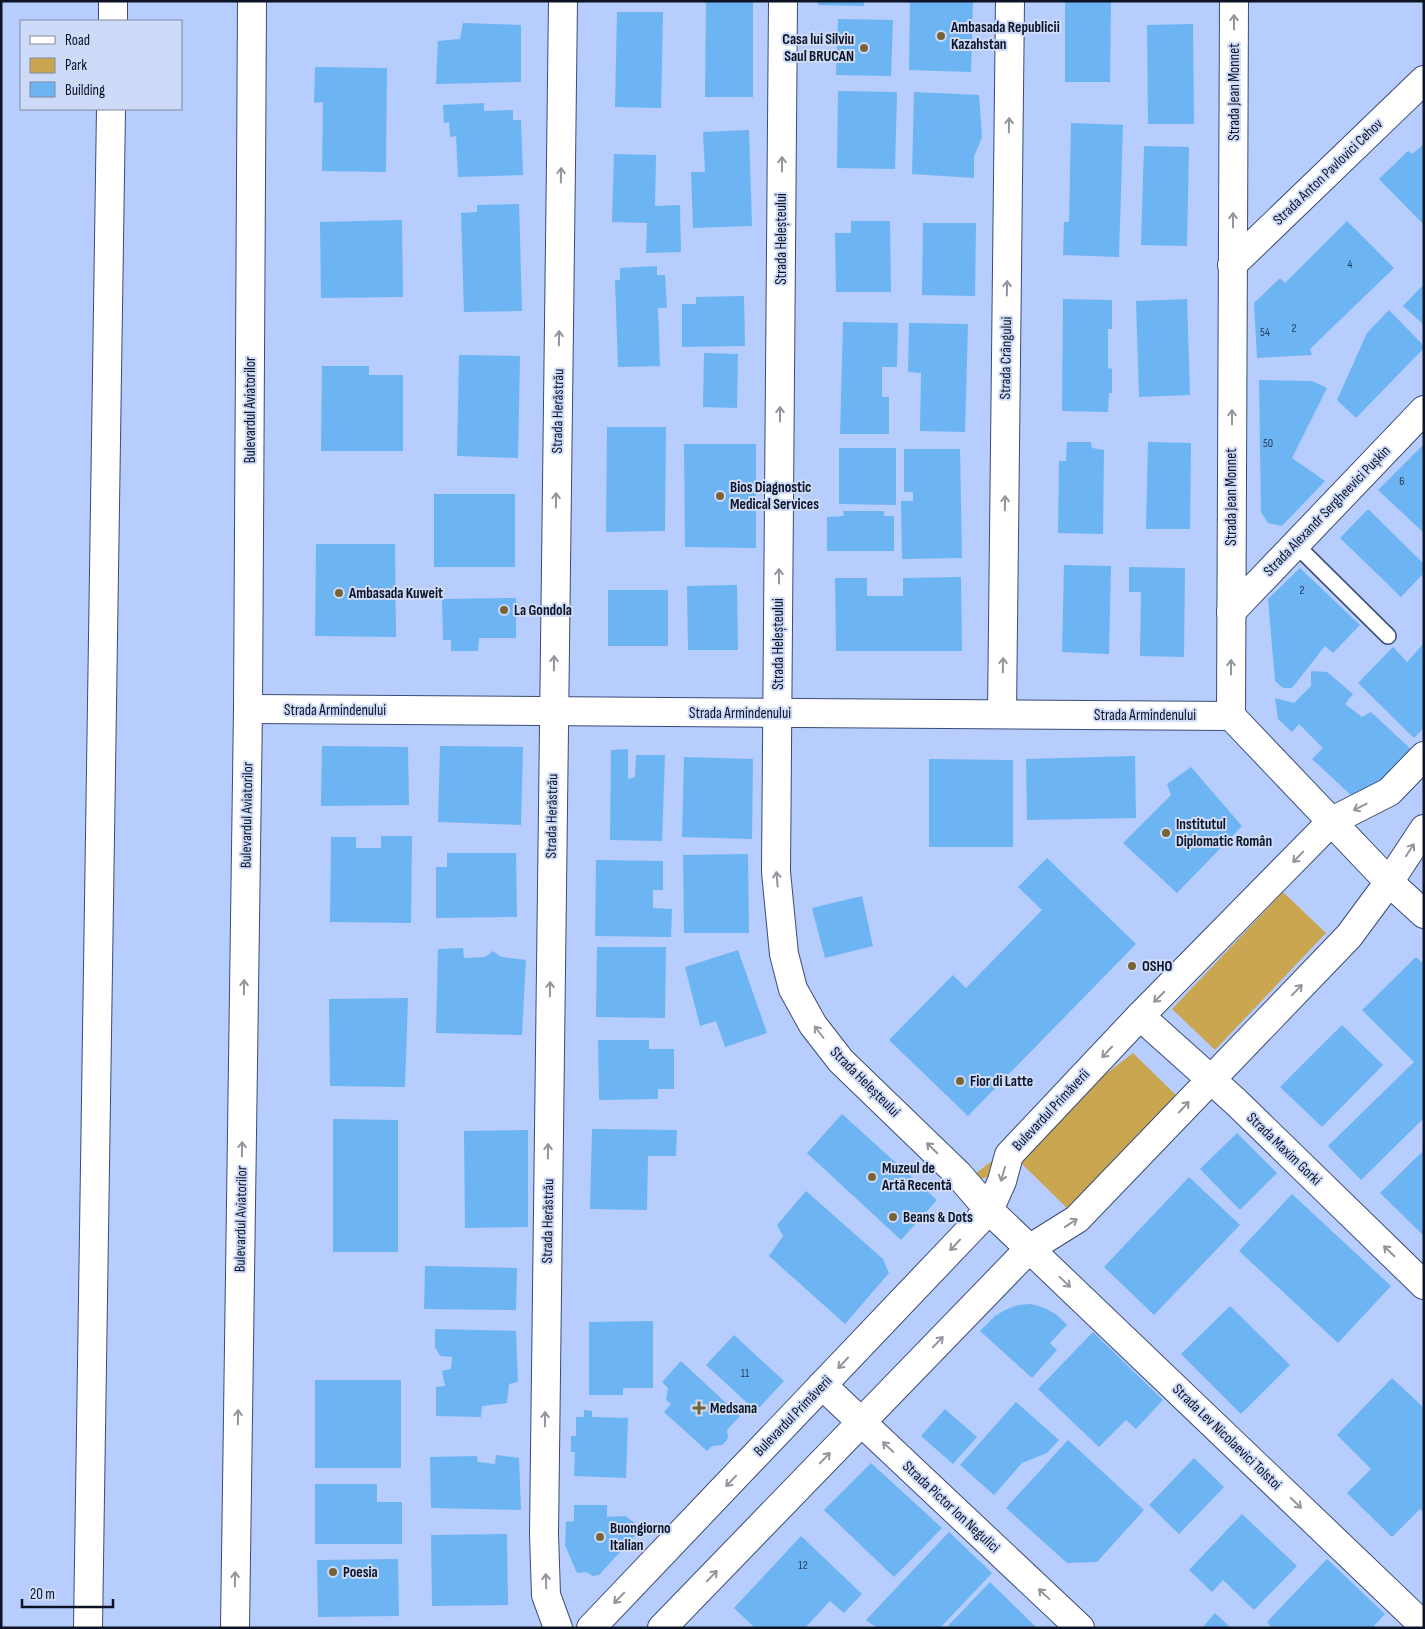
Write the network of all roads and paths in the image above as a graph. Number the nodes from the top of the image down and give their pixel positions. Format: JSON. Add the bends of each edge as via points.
{"nodes":[{"id":1,"x":113,"y":1,"type":"edge"},
{"id":2,"x":252,"y":1,"type":"edge"},
{"id":3,"x":563,"y":1,"type":"edge"},
{"id":4,"x":783,"y":1,"type":"edge"},
{"id":5,"x":1010,"y":1,"type":"edge"},
{"id":6,"x":1234,"y":1,"type":"edge"},
{"id":7,"x":113,"y":20,"type":"edge"},
{"id":8,"x":1424,"y":80,"type":"edge"},
{"id":9,"x":111,"y":110,"type":"edge"},
{"id":10,"x":1232,"y":265,"type":"junction"},
{"id":11,"x":1424,"y":410,"type":"edge"},
{"id":12,"x":1295,"y":544,"type":"junction"},
{"id":13,"x":1231,"y":612,"type":"junction"},
{"id":14,"x":1388,"y":636,"type":"dead end"},
{"id":15,"x":248,"y":709,"type":"junction"},
{"id":16,"x":553,"y":711,"type":"junction"},
{"id":17,"x":778,"y":713,"type":"junction"},
{"id":18,"x":1002,"y":714,"type":"junction"},
{"id":19,"x":1231,"y":716,"type":"junction"},
{"id":20,"x":1424,"y":756,"type":"edge"},
{"id":21,"x":1332,"y":821,"type":"junction"},
{"id":22,"x":1424,"y":829,"type":"edge"},
{"id":23,"x":1389,"y":882,"type":"junction"},
{"id":24,"x":1424,"y":914,"type":"edge"},
{"id":25,"x":1140,"y":1016,"type":"junction"},
{"id":26,"x":1210,"y":1080,"type":"junction"},
{"id":27,"x":989,"y":1210,"type":"junction"},
{"id":28,"x":1030,"y":1249,"type":"junction"},
{"id":29,"x":1424,"y":1285,"type":"edge"},
{"id":30,"x":822,"y":1386,"type":"junction"},
{"id":31,"x":861,"y":1422,"type":"junction"},
{"id":32,"x":1424,"y":1626,"type":"edge"},
{"id":33,"x":88,"y":1628,"type":"edge"},
{"id":34,"x":234,"y":1628,"type":"edge"},
{"id":35,"x":558,"y":1628,"type":"edge"},
{"id":36,"x":591,"y":1628,"type":"edge"},
{"id":37,"x":662,"y":1628,"type":"edge"},
{"id":38,"x":1080,"y":1628,"type":"edge"}],
"edges":[{"from":1,"to":7,"type":"street"},
{"from":2,"to":15,"type":"street","name":"Bulevardul Aviatorilor"},
{"from":16,"to":3,"type":"street","name":"Strada Herăstrău","one_way":true},
{"from":17,"to":4,"type":"street","name":"Strada Heleșteului","one_way":true},
{"from":18,"to":5,"type":"street","name":"Strada Crângului","one_way":true},
{"from":10,"to":6,"type":"street","name":"Strada Jean Monnet","one_way":true},
{"from":8,"to":10,"type":"street","name":"Strada Anton Pavlovici Cehov"},
{"from":9,"to":33,"type":"street"},
{"from":13,"to":10,"type":"street","name":"Strada Jean Monnet","one_way":true},
{"from":11,"to":12,"type":"street","name":"Strada Alexandr Sergheevici Pușkin"},
{"from":12,"to":13,"type":"street","name":"Strada Alexandr Sergheevici Pușkin"},
{"from":12,"to":14,"type":"lane"},
{"from":19,"to":13,"type":"street","name":"Strada Jean Monnet","one_way":true},
{"from":15,"to":16,"type":"street","name":"Strada Armindenului"},
{"from":34,"to":15,"type":"street","name":"Bulevardul Aviatorilor","one_way":true},
{"from":16,"to":17,"type":"street","name":"Strada Armindenului"},
{"from":35,"to":16,"type":"street","name":"Strada Herăstrău","one_way":true,"via":[[546,1595],[544,1534]]},
{"from":17,"to":18,"type":"street","name":"Strada Armindenului"},
{"from":27,"to":17,"type":"street","name":"Strada Heleșteului","one_way":true,"via":[[958,1174],[841,1061],[813,1025],[793,989],[784,954],[776,872]]},
{"from":18,"to":19,"type":"street","name":"Strada Armindenului"},
{"from":19,"to":21,"type":"street"},
{"from":20,"to":21,"type":"street","name":"Bulevardul Primăverii","one_way":true,"via":[[1389,792]]},
{"from":21,"to":23,"type":"street"},
{"from":21,"to":25,"type":"street","name":"Bulevardul Primăverii","one_way":true},
{"from":23,"to":22,"type":"street","one_way":true},
{"from":23,"to":24,"type":"street"},
{"from":26,"to":23,"type":"street","one_way":true,"via":[[1349,936]]},
{"from":25,"to":26,"type":"street","name":"Strada Maxim Gorki"},
{"from":25,"to":27,"type":"street","name":"Bulevardul Primăverii","one_way":true,"via":[[1009,1155]]},
{"from":28,"to":26,"type":"street","one_way":true,"via":[[1077,1219]]},
{"from":29,"to":26,"type":"street","name":"Strada Maxim Gorki","one_way":true},
{"from":27,"to":28,"type":"street","name":"Strada Heleșteului"},
{"from":27,"to":30,"type":"street","name":"Bulevardul Primăverii","one_way":true},
{"from":31,"to":28,"type":"street","one_way":true},
{"from":28,"to":32,"type":"street","name":"Strada Lev Nicolaevici Tolstoi","one_way":true},
{"from":30,"to":31,"type":"street","name":"Strada Pictor Ion Negulici"},
{"from":30,"to":36,"type":"street","name":"Bulevardul Primăverii","one_way":true},
{"from":37,"to":31,"type":"street","one_way":true},
{"from":38,"to":31,"type":"street","name":"Strada Pictor Ion Negulici","one_way":true}]}
